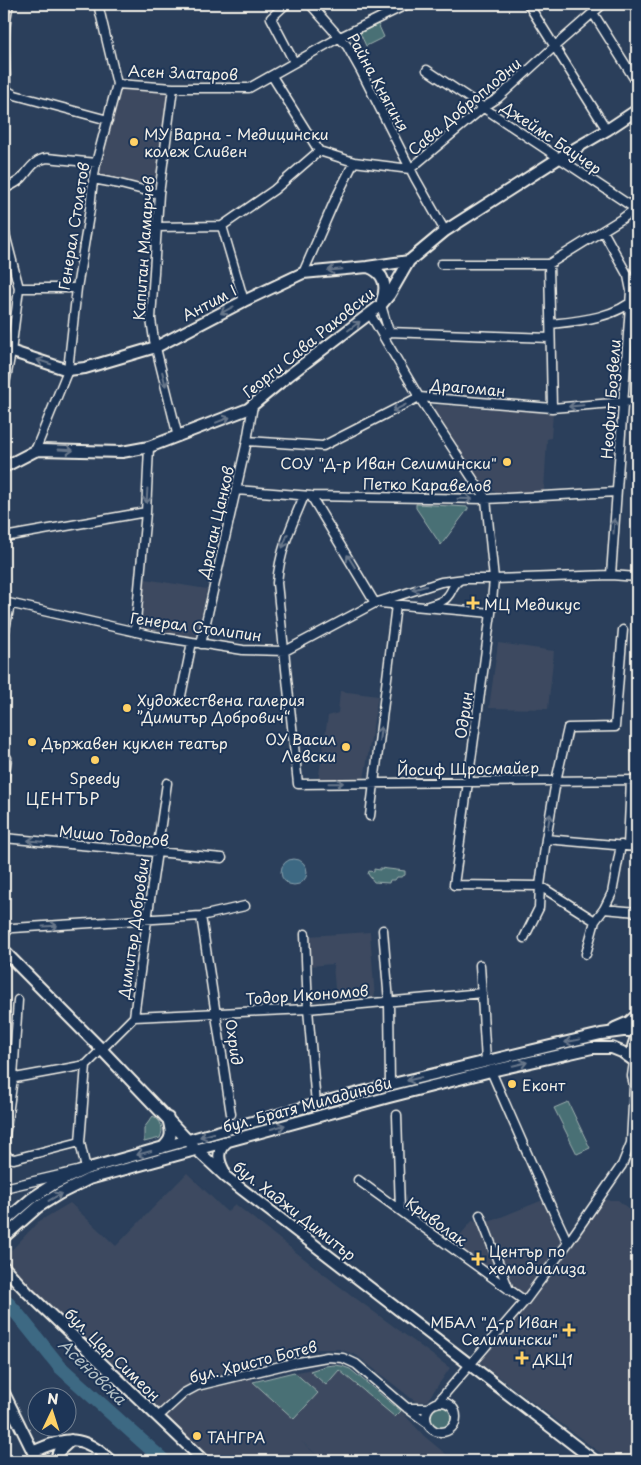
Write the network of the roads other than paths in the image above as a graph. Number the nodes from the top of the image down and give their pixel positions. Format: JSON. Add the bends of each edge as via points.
{"nodes":[{"id":1,"x":9,"y":4,"type":"edge"},
{"id":2,"x":98,"y":4,"type":"edge"},
{"id":3,"x":286,"y":4,"type":"edge"},
{"id":4,"x":310,"y":4,"type":"edge"},
{"id":5,"x":408,"y":4,"type":"edge"},
{"id":6,"x":528,"y":4,"type":"edge"},
{"id":7,"x":603,"y":4,"type":"edge"},
{"id":8,"x":389,"y":8,"type":"edge"},
{"id":9,"x":593,"y":12,"type":"junction"},
{"id":10,"x":4,"y":35,"type":"edge"},
{"id":11,"x":340,"y":37,"type":"junction"},
{"id":12,"x":555,"y":46,"type":"junction"},
{"id":13,"x":294,"y":62,"type":"junction"},
{"id":14,"x":426,"y":70,"type":"dead end"},
{"id":15,"x":272,"y":76,"type":"junction"},
{"id":16,"x":637,"y":83,"type":"edge"},
{"id":17,"x":117,"y":84,"type":"junction"},
{"id":18,"x":172,"y":88,"type":"junction"},
{"id":19,"x":5,"y":92,"type":"edge"},
{"id":20,"x":484,"y":107,"type":"junction"},
{"id":21,"x":637,"y":110,"type":"edge"},
{"id":22,"x":108,"y":120,"type":"junction"},
{"id":23,"x":607,"y":130,"type":"junction"},
{"id":24,"x":319,"y":151,"type":"junction"},
{"id":25,"x":559,"y":158,"type":"junction"},
{"id":26,"x":354,"y":162,"type":"junction"},
{"id":27,"x":96,"y":163,"type":"junction"},
{"id":28,"x":410,"y":169,"type":"junction"},
{"id":29,"x":94,"y":179,"type":"junction"},
{"id":30,"x":4,"y":189,"type":"edge"},
{"id":31,"x":159,"y":194,"type":"junction"},
{"id":32,"x":636,"y":210,"type":"edge"},
{"id":33,"x":222,"y":226,"type":"junction"},
{"id":34,"x":156,"y":227,"type":"junction"},
{"id":35,"x":4,"y":230,"type":"edge"},
{"id":36,"x":445,"y":231,"type":"junction"},
{"id":37,"x":603,"y":231,"type":"junction"},
{"id":38,"x":409,"y":261,"type":"junction"},
{"id":39,"x":440,"y":264,"type":"dead end"},
{"id":40,"x":549,"y":264,"type":"junction"},
{"id":41,"x":367,"y":267,"type":"junction"},
{"id":42,"x":303,"y":273,"type":"junction"},
{"id":43,"x":19,"y":288,"type":"junction"},
{"id":44,"x":77,"y":288,"type":"junction"},
{"id":45,"x":637,"y":296,"type":"edge"},
{"id":46,"x":244,"y":301,"type":"junction"},
{"id":47,"x":630,"y":302,"type":"junction"},
{"id":48,"x":381,"y":305,"type":"junction"},
{"id":49,"x":370,"y":314,"type":"junction"},
{"id":50,"x":551,"y":324,"type":"junction"},
{"id":51,"x":387,"y":335,"type":"junction"},
{"id":52,"x":550,"y":338,"type":"junction"},
{"id":53,"x":156,"y":347,"type":"junction"},
{"id":54,"x":7,"y":350,"type":"edge"},
{"id":55,"x":68,"y":370,"type":"junction"},
{"id":56,"x":4,"y":389,"type":"edge"},
{"id":57,"x":419,"y":397,"type":"junction"},
{"id":58,"x":624,"y":401,"type":"junction"},
{"id":59,"x":637,"y":401,"type":"edge"},
{"id":60,"x":254,"y":405,"type":"junction"},
{"id":61,"x":552,"y":408,"type":"junction"},
{"id":62,"x":178,"y":437,"type":"junction"},
{"id":63,"x":247,"y":441,"type":"junction"},
{"id":64,"x":150,"y":447,"type":"junction"},
{"id":65,"x":35,"y":451,"type":"junction"},
{"id":66,"x":4,"y":467,"type":"edge"},
{"id":67,"x":236,"y":490,"type":"junction"},
{"id":68,"x":616,"y":492,"type":"junction"},
{"id":69,"x":307,"y":496,"type":"junction"},
{"id":70,"x":486,"y":499,"type":"junction"},
{"id":71,"x":146,"y":512,"type":"junction"},
{"id":72,"x":4,"y":537,"type":"edge"},
{"id":73,"x":611,"y":575,"type":"junction"},
{"id":74,"x":637,"y":576,"type":"edge"},
{"id":75,"x":465,"y":579,"type":"junction"},
{"id":76,"x":494,"y":580,"type":"junction"},
{"id":77,"x":7,"y":603,"type":"edge"},
{"id":78,"x":375,"y":603,"type":"junction"},
{"id":79,"x":396,"y":605,"type":"junction"},
{"id":80,"x":424,"y":607,"type":"junction"},
{"id":81,"x":492,"y":613,"type":"junction"},
{"id":82,"x":623,"y":630,"type":"dead end"},
{"id":83,"x":135,"y":632,"type":"junction"},
{"id":84,"x":4,"y":634,"type":"edge"},
{"id":85,"x":192,"y":642,"type":"junction"},
{"id":86,"x":202,"y":644,"type":"junction"},
{"id":87,"x":285,"y":651,"type":"junction"},
{"id":88,"x":181,"y":696,"type":"dead end"},
{"id":89,"x":7,"y":758,"type":"dead end"},
{"id":90,"x":4,"y":780,"type":"edge"},
{"id":91,"x":634,"y":780,"type":"edge"},
{"id":92,"x":468,"y":781,"type":"junction"},
{"id":93,"x":556,"y":781,"type":"junction"},
{"id":94,"x":167,"y":783,"type":"dead end"},
{"id":95,"x":374,"y":783,"type":"junction"},
{"id":96,"x":370,"y":816,"type":"dead end"},
{"id":97,"x":4,"y":838,"type":"edge"},
{"id":98,"x":546,"y":839,"type":"junction"},
{"id":99,"x":624,"y":846,"type":"junction"},
{"id":100,"x":637,"y":847,"type":"edge"},
{"id":101,"x":157,"y":853,"type":"junction"},
{"id":102,"x":222,"y":858,"type":"dead end"},
{"id":103,"x":540,"y":886,"type":"junction"},
{"id":104,"x":245,"y":906,"type":"dead end"},
{"id":105,"x":604,"y":909,"type":"junction"},
{"id":106,"x":637,"y":912,"type":"edge"},
{"id":107,"x":201,"y":916,"type":"junction"},
{"id":108,"x":147,"y":920,"type":"junction"},
{"id":109,"x":595,"y":921,"type":"junction"},
{"id":110,"x":383,"y":930,"type":"dead end"},
{"id":111,"x":5,"y":932,"type":"edge"},
{"id":112,"x":305,"y":934,"type":"dead end"},
{"id":113,"x":524,"y":938,"type":"dead end"},
{"id":114,"x":4,"y":951,"type":"edge"},
{"id":115,"x":586,"y":954,"type":"dead end"},
{"id":116,"x":480,"y":966,"type":"dead end"},
{"id":117,"x":482,"y":994,"type":"junction"},
{"id":118,"x":18,"y":1000,"type":"dead end"},
{"id":119,"x":388,"y":1002,"type":"junction"},
{"id":120,"x":308,"y":1009,"type":"junction"},
{"id":121,"x":216,"y":1013,"type":"junction"},
{"id":122,"x":637,"y":1015,"type":"edge"},
{"id":123,"x":134,"y":1017,"type":"junction"},
{"id":124,"x":637,"y":1031,"type":"edge"},
{"id":125,"x":600,"y":1034,"type":"junction"},
{"id":126,"x":637,"y":1036,"type":"edge"},
{"id":127,"x":102,"y":1050,"type":"junction"},
{"id":128,"x":486,"y":1061,"type":"junction"},
{"id":129,"x":635,"y":1062,"type":"edge"},
{"id":130,"x":86,"y":1065,"type":"junction"},
{"id":131,"x":491,"y":1071,"type":"junction"},
{"id":132,"x":13,"y":1078,"type":"junction"},
{"id":133,"x":4,"y":1080,"type":"edge"},
{"id":134,"x":635,"y":1083,"type":"edge"},
{"id":135,"x":390,"y":1085,"type":"junction"},
{"id":136,"x":316,"y":1104,"type":"junction"},
{"id":137,"x":231,"y":1114,"type":"dead end"},
{"id":138,"x":397,"y":1115,"type":"dead end"},
{"id":139,"x":167,"y":1117,"type":"junction"},
{"id":140,"x":189,"y":1140,"type":"junction"},
{"id":141,"x":228,"y":1141,"type":"junction"},
{"id":142,"x":80,"y":1142,"type":"junction"},
{"id":143,"x":4,"y":1143,"type":"edge"},
{"id":144,"x":162,"y":1148,"type":"junction"},
{"id":145,"x":197,"y":1150,"type":"junction"},
{"id":146,"x":4,"y":1152,"type":"edge"},
{"id":147,"x":86,"y":1169,"type":"junction"},
{"id":148,"x":226,"y":1177,"type":"junction"},
{"id":149,"x":358,"y":1180,"type":"dead end"},
{"id":150,"x":4,"y":1188,"type":"edge"},
{"id":151,"x":400,"y":1210,"type":"junction"},
{"id":152,"x":480,"y":1215,"type":"dead end"},
{"id":153,"x":4,"y":1222,"type":"edge"},
{"id":154,"x":4,"y":1237,"type":"edge"},
{"id":155,"x":568,"y":1242,"type":"junction"},
{"id":156,"x":4,"y":1266,"type":"edge"},
{"id":157,"x":509,"y":1290,"type":"junction"},
{"id":158,"x":525,"y":1301,"type":"junction"},
{"id":159,"x":471,"y":1364,"type":"junction"},
{"id":160,"x":453,"y":1385,"type":"junction"},
{"id":161,"x":4,"y":1393,"type":"edge"},
{"id":162,"x":437,"y":1403,"type":"junction"},
{"id":163,"x":450,"y":1406,"type":"junction"},
{"id":164,"x":407,"y":1408,"type":"junction"},
{"id":165,"x":429,"y":1408,"type":"junction"},
{"id":166,"x":158,"y":1417,"type":"junction"},
{"id":167,"x":426,"y":1422,"type":"junction"},
{"id":168,"x":71,"y":1440,"type":"junction"},
{"id":169,"x":34,"y":1457,"type":"edge"},
{"id":170,"x":41,"y":1461,"type":"edge"},
{"id":171,"x":55,"y":1461,"type":"edge"},
{"id":172,"x":111,"y":1461,"type":"edge"},
{"id":173,"x":204,"y":1461,"type":"edge"},
{"id":174,"x":594,"y":1461,"type":"edge"}],
"edges":[{"from":1,"to":10,"type":"street"},
{"from":2,"to":17,"type":"street","name":"Генерал Столетов"},
{"from":3,"to":13,"type":"street","via":[[270,18]]},
{"from":4,"to":11,"type":"street","name":"Райна Княгиня"},
{"from":5,"to":8,"type":"street","name":"Асен Златаров"},
{"from":6,"to":12,"type":"street"},
{"from":7,"to":9,"type":"street","name":"Сава Доброплодни"},
{"from":8,"to":11,"type":"street","name":"Асен Златаров"},
{"from":9,"to":12,"type":"street","name":"Сава Доброплодни"},
{"from":9,"to":16,"type":"street"},
{"from":10,"to":19,"type":"street"},
{"from":11,"to":13,"type":"street","name":"Асен Златаров"},
{"from":11,"to":28,"type":"street","name":"Райна Княгиня","via":[[361,71]]},
{"from":12,"to":20,"type":"street","name":"Сава Доброплодни"},
{"from":12,"to":23,"type":"street"},
{"from":13,"to":15,"type":"street","name":"Асен Златаров"},
{"from":14,"to":20,"type":"street","name":"Джеймс Баучер"},
{"from":15,"to":18,"type":"street","name":"Асен Златаров","via":[[249,88]]},
{"from":15,"to":24,"type":"street"},
{"from":17,"to":18,"type":"street","name":"Асен Златаров"},
{"from":17,"to":22,"type":"street","name":"Генерал Столетов"},
{"from":18,"to":31,"type":"street","name":"Капитан Мамарчев"},
{"from":19,"to":22,"type":"street"},
{"from":20,"to":25,"type":"street","name":"Джеймс Баучер"},
{"from":20,"to":28,"type":"street","name":"Сава Доброплодни"},
{"from":21,"to":23,"type":"street","name":"Георги Сава Раковски"},
{"from":22,"to":27,"type":"street","name":"Генерал Столетов"},
{"from":23,"to":25,"type":"street","name":"Георги Сава Раковски"},
{"from":24,"to":26,"type":"street","name":"Сава Доброплодни"},
{"from":24,"to":33,"type":"street","via":[[274,190]]},
{"from":25,"to":32,"type":"street","name":"Джеймс Баучер"},
{"from":25,"to":36,"type":"street","name":"Георги Сава Раковски"},
{"from":26,"to":28,"type":"street","name":"Сава Доброплодни"},
{"from":26,"to":42,"type":"street"},
{"from":27,"to":29,"type":"street","name":"Генерал Столетов"},
{"from":27,"to":30,"type":"street","via":[[41,159],[20,180]]},
{"from":28,"to":36,"type":"street","name":"Райна Княгиня"},
{"from":29,"to":31,"type":"street"},
{"from":29,"to":44,"type":"street","name":"Генерал Столетов"},
{"from":31,"to":34,"type":"street","name":"Капитан Мамарчев"},
{"from":32,"to":37,"type":"street"},
{"from":33,"to":34,"type":"street"},
{"from":33,"to":46,"type":"street"},
{"from":34,"to":53,"type":"street","name":"Капитан Мамарчев","via":[[151,319]]},
{"from":35,"to":43,"type":"street"},
{"from":36,"to":38,"type":"street","name":"Георги Сава Раковски"},
{"from":37,"to":40,"type":"street"},
{"from":37,"to":47,"type":"street","name":"Неофит Бозвели","via":[[631,283]]},
{"from":38,"to":41,"type":"street"},
{"from":38,"to":48,"type":"street","name":"Георги Сава Раковски"},
{"from":39,"to":40,"type":"street"},
{"from":40,"to":50,"type":"street"},
{"from":41,"to":42,"type":"street","one_way":true},
{"from":41,"to":48,"type":"street","via":[[378,272],[384,280]]},
{"from":42,"to":46,"type":"street","name":"Антим I"},
{"from":43,"to":44,"type":"street"},
{"from":43,"to":54,"type":"street"},
{"from":44,"to":55,"type":"street","name":"Генерал Столетов"},
{"from":45,"to":47,"type":"street"},
{"from":46,"to":53,"type":"street","name":"Антим I","one_way":true},
{"from":47,"to":50,"type":"street","via":[[615,311],[589,319]]},
{"from":47,"to":58,"type":"street","name":"Неофит Бозвели"},
{"from":48,"to":49,"type":"street","name":"Георги Сава Раковски"},
{"from":48,"to":51,"type":"street"},
{"from":49,"to":51,"type":"street"},
{"from":60,"to":49,"type":"street","name":"Георги Сава Раковски","one_way":true},
{"from":50,"to":52,"type":"street"},
{"from":51,"to":52,"type":"street"},
{"from":51,"to":57,"type":"street"},
{"from":52,"to":61,"type":"street"},
{"from":53,"to":55,"type":"street","name":"Антим I"},
{"from":53,"to":62,"type":"street","name":"Капитан Мамарчев","one_way":true},
{"from":55,"to":54,"type":"street","name":"Антим I","one_way":true},
{"from":54,"to":56,"type":"street"},
{"from":55,"to":65,"type":"street","name":"Генерал Столетов"},
{"from":57,"to":61,"type":"street","name":"Драгоман"},
{"from":57,"to":63,"type":"street","name":"Драгоман","one_way":true,"via":[[324,446]]},
{"from":57,"to":70,"type":"street"},
{"from":58,"to":59,"type":"street","name":"Драгоман"},
{"from":58,"to":61,"type":"street","name":"Драгоман","one_way":true},
{"from":58,"to":68,"type":"street","name":"Неофит Бозвели"},
{"from":62,"to":60,"type":"street","name":"Георги Сава Раковски","one_way":true},
{"from":60,"to":63,"type":"street","name":"Драган Цанков"},
{"from":62,"to":64,"type":"street","name":"Георги Сава Раковски"},
{"from":63,"to":67,"type":"street","name":"Драган Цанков"},
{"from":65,"to":64,"type":"street","name":"Георги Сава Раковски","one_way":true,"via":[[122,452]]},
{"from":64,"to":71,"type":"street","one_way":true},
{"from":65,"to":66,"type":"street","name":"Георги Сава Раковски"},
{"from":67,"to":69,"type":"street","name":"Петко Каравелов"},
{"from":67,"to":86,"type":"street","name":"Драган Цанков"},
{"from":68,"to":70,"type":"street","name":"Петко Каравелов"},
{"from":73,"to":68,"type":"street","name":"Неофит Бозвели","one_way":true},
{"from":69,"to":70,"type":"street","name":"Петко Каравелов","one_way":true},
{"from":78,"to":69,"type":"street","one_way":true},
{"from":69,"to":87,"type":"street","one_way":true,"via":[[284,544],[278,569],[277,596]]},
{"from":70,"to":76,"type":"street","name":"Одрин"},
{"from":71,"to":72,"type":"street"},
{"from":71,"to":83,"type":"street"},
{"from":73,"to":74,"type":"street","name":"Генерал Столипин"},
{"from":73,"to":76,"type":"street","name":"Генерал Столипин"},
{"from":75,"to":76,"type":"street","name":"Генерал Столипин"},
{"from":75,"to":78,"type":"street","name":"Генерал Столипин","one_way":true,"via":[[441,582]]},
{"from":75,"to":80,"type":"street","via":[[455,583],[443,601]]},
{"from":76,"to":81,"type":"street","name":"Одрин"},
{"from":77,"to":83,"type":"street","name":"Генерал Столипин"},
{"from":77,"to":84,"type":"street"},
{"from":78,"to":79,"type":"street"},
{"from":78,"to":87,"type":"street","name":"Генерал Столипин"},
{"from":79,"to":80,"type":"street"},
{"from":95,"to":79,"type":"street","one_way":true},
{"from":80,"to":81,"type":"street"},
{"from":81,"to":92,"type":"street","name":"Одрин"},
{"from":82,"to":93,"type":"street","via":[[615,728],[568,728]]},
{"from":83,"to":85,"type":"street","name":"Генерал Столипин"},
{"from":85,"to":86,"type":"street","name":"Генерал Столипин"},
{"from":85,"to":88,"type":"street"},
{"from":86,"to":87,"type":"street","name":"Генерал Столипин","via":[[243,650]]},
{"from":87,"to":95,"type":"street","name":"Йосиф Щросмайер","one_way":true,"via":[[298,784]]},
{"from":89,"to":90,"type":"street"},
{"from":91,"to":93,"type":"street","name":"Йосиф Щросмайер"},
{"from":91,"to":99,"type":"street"},
{"from":92,"to":93,"type":"street","name":"Йосиф Щросмайер"},
{"from":92,"to":95,"type":"street","name":"Йосиф Щросмайер"},
{"from":92,"to":103,"type":"street","name":"Одрин","via":[[454,885]]},
{"from":98,"to":93,"type":"street","one_way":true},
{"from":94,"to":101,"type":"street","name":"Димитър Добрович"},
{"from":95,"to":96,"type":"street"},
{"from":101,"to":97,"type":"street","name":"Мишо Тодоров","one_way":true},
{"from":98,"to":99,"type":"street"},
{"from":98,"to":103,"type":"street"},
{"from":99,"to":100,"type":"street"},
{"from":99,"to":105,"type":"street","via":[[612,893]]},
{"from":101,"to":102,"type":"street","name":"Мишо Тодоров"},
{"from":101,"to":108,"type":"street","name":"Димитър Добрович"},
{"from":103,"to":109,"type":"street"},
{"from":103,"to":113,"type":"street","via":[[539,908]]},
{"from":104,"to":107,"type":"street"},
{"from":105,"to":106,"type":"street"},
{"from":105,"to":109,"type":"street"},
{"from":107,"to":108,"type":"street"},
{"from":107,"to":121,"type":"street","name":"Охрид"},
{"from":111,"to":108,"type":"street","one_way":true,"via":[[13,928]]},
{"from":108,"to":123,"type":"street","name":"Димитър Добрович"},
{"from":109,"to":115,"type":"street"},
{"from":110,"to":119,"type":"street"},
{"from":112,"to":120,"type":"street"},
{"from":114,"to":127,"type":"street","name":"бул. Хаджи Димитър"},
{"from":116,"to":117,"type":"street"},
{"from":117,"to":119,"type":"street","name":"Тодор Икономов"},
{"from":117,"to":128,"type":"street"},
{"from":118,"to":132,"type":"street"},
{"from":119,"to":120,"type":"street","name":"Тодор Икономов"},
{"from":119,"to":135,"type":"street"},
{"from":120,"to":121,"type":"street","name":"Тодор Икономов"},
{"from":120,"to":136,"type":"street"},
{"from":121,"to":123,"type":"street","name":"Тодор Икономов"},
{"from":121,"to":137,"type":"street","name":"Охрид"},
{"from":122,"to":125,"type":"street","via":[[629,1022]]},
{"from":123,"to":127,"type":"street","name":"Димитър Добрович"},
{"from":124,"to":125,"type":"street","name":"бул. Братя Миладинови"},
{"from":125,"to":128,"type":"street","name":"бул. Братя Миладинови","one_way":true},
{"from":126,"to":129,"type":"street","via":[[633,1047]]},
{"from":127,"to":130,"type":"street","name":"Димитър Добрович"},
{"from":127,"to":139,"type":"street","name":"бул. Хаджи Димитър"},
{"from":128,"to":135,"type":"street","name":"бул. Братя Миладинови","one_way":true},
{"from":131,"to":129,"type":"street","name":"бул. Братя Миладинови","one_way":true,"via":[[597,1047],[617,1050]]},
{"from":129,"to":134,"type":"street","via":[[632,1076]]},
{"from":130,"to":132,"type":"street"},
{"from":130,"to":142,"type":"street"},
{"from":141,"to":131,"type":"street","name":"бул. Братя Миладинови","one_way":true},
{"from":131,"to":155,"type":"street"},
{"from":132,"to":133,"type":"street"},
{"from":132,"to":143,"type":"street"},
{"from":134,"to":155,"type":"street","via":[[628,1153]]},
{"from":135,"to":136,"type":"street","name":"бул. Братя Миладинови"},
{"from":136,"to":140,"type":"street","name":"бул. Братя Миладинови","one_way":true},
{"from":138,"to":151,"type":"street"},
{"from":139,"to":140,"type":"street","name":"бул. Хаджи Димитър"},
{"from":139,"to":144,"type":"street","via":[[171,1134]]},
{"from":140,"to":144,"type":"street","name":"бул. Братя Миладинови"},
{"from":140,"to":145,"type":"street","name":"бул. Хаджи Димитър"},
{"from":141,"to":145,"type":"street","name":"бул. Братя Миладинови"},
{"from":141,"to":148,"type":"street","via":[[219,1154]]},
{"from":142,"to":146,"type":"street","via":[[14,1159]]},
{"from":142,"to":147,"type":"street"},
{"from":144,"to":147,"type":"street","name":"бул. Братя Миладинови","one_way":true},
{"from":145,"to":148,"type":"street","name":"бул. Хаджи Димитър"},
{"from":154,"to":145,"type":"street","name":"бул. Братя Миладинови","one_way":true,"via":[[38,1207],[89,1179]]},
{"from":147,"to":150,"type":"street","name":"бул. Братя Миладинови"},
{"from":147,"to":153,"type":"street","name":"бул. Братя Миладинови","via":[[52,1184]]},
{"from":148,"to":159,"type":"street","name":"бул. Хаджи Димитър"},
{"from":149,"to":151,"type":"street","name":"Криволак"},
{"from":151,"to":157,"type":"street","name":"Криволак"},
{"from":152,"to":157,"type":"street"},
{"from":155,"to":158,"type":"street"},
{"from":156,"to":166,"type":"street","name":"бул. Цар Симеон"},
{"from":157,"to":158,"type":"street","name":"Криволак"},
{"from":158,"to":159,"type":"street"},
{"from":159,"to":160,"type":"street"},
{"from":159,"to":174,"type":"street","name":"бул. Хаджи Димитър"},
{"from":160,"to":162,"type":"street"},
{"from":160,"to":163,"type":"street"},
{"from":161,"to":169,"type":"street"},
{"from":162,"to":163,"type":"street","via":[[444,1402]]},
{"from":162,"to":165,"type":"street"},
{"from":163,"to":167,"type":"street","via":[[456,1417],[450,1429],[436,1431]]},
{"from":164,"to":165,"type":"street"},
{"from":164,"to":166,"type":"street","name":"бул. Христо Ботев","via":[[356,1364],[342,1358],[327,1357],[197,1386],[184,1393]]},
{"from":164,"to":167,"type":"street","name":"бул. Христо Ботев"},
{"from":165,"to":167,"type":"street"},
{"from":166,"to":173,"type":"street","name":"бул. Цар Симеон"},
{"from":168,"to":169,"type":"street","via":[[60,1441]]},
{"from":168,"to":171,"type":"street","via":[[59,1451]]},
{"from":168,"to":172,"type":"street","via":[[85,1443]]},
{"from":169,"to":170,"type":"street"}]}
